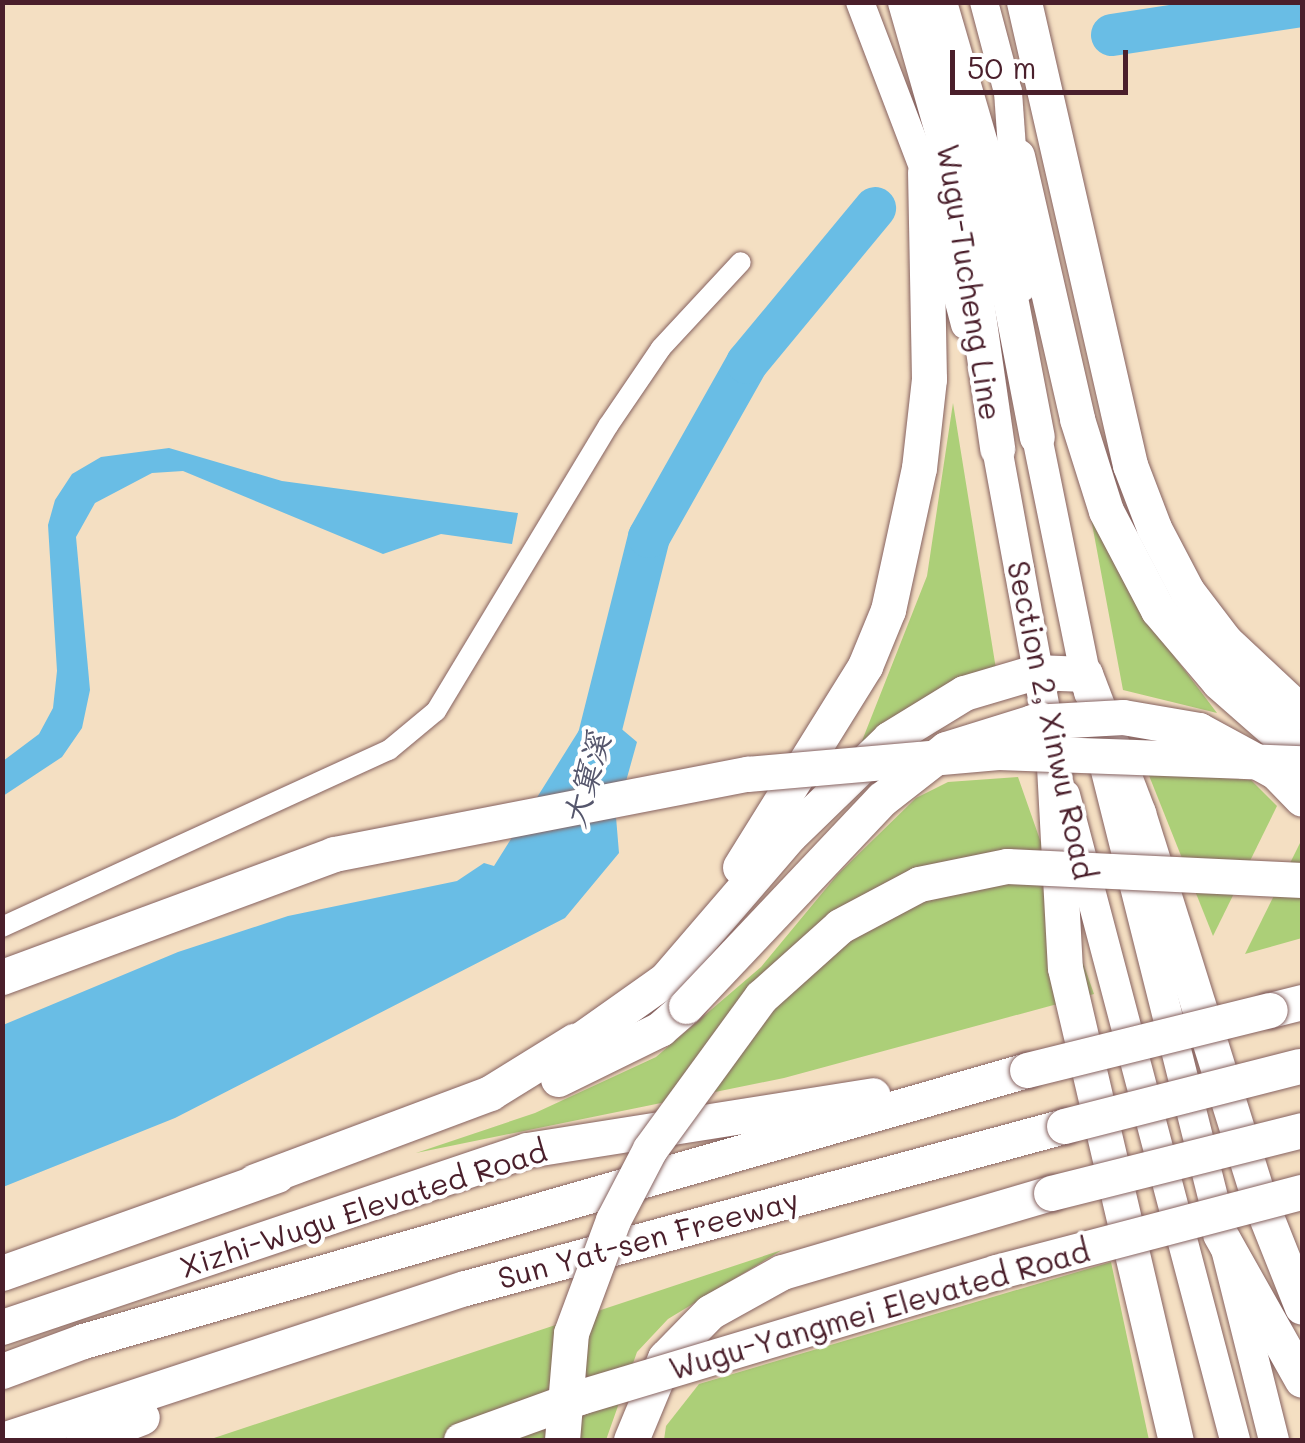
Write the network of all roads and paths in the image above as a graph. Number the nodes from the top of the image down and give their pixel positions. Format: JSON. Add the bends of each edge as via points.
{"nodes":[{"id":1,"x":860,"y":2,"type":"edge"},
{"id":2,"x":905,"y":2,"type":"edge"},
{"id":3,"x":939,"y":2,"type":"edge"},
{"id":4,"x":984,"y":2,"type":"edge"},
{"id":5,"x":1024,"y":2,"type":"edge"},
{"id":6,"x":1017,"y":156,"type":"junction"},
{"id":7,"x":926,"y":172,"type":"junction"},
{"id":8,"x":976,"y":196,"type":"junction"},
{"id":9,"x":741,"y":262,"type":"dead end"},
{"id":10,"x":1036,"y":437,"type":"junction"},
{"id":11,"x":997,"y":448,"type":"junction"},
{"id":12,"x":1036,"y":672,"type":"junction"},
{"id":13,"x":1085,"y":674,"type":"junction"},
{"id":14,"x":1302,"y":713,"type":"edge"},
{"id":15,"x":1053,"y":748,"type":"junction"},
{"id":16,"x":1302,"y":759,"type":"edge"},
{"id":17,"x":1302,"y":799,"type":"edge"},
{"id":18,"x":1302,"y":880,"type":"edge"},
{"id":19,"x":2,"y":927,"type":"edge"},
{"id":20,"x":2,"y":977,"type":"edge"},
{"id":21,"x":1286,"y":1006,"type":"edge"},
{"id":22,"x":556,"y":1057,"type":"junction"},
{"id":23,"x":1301,"y":1065,"type":"edge"},
{"id":24,"x":1027,"y":1070,"type":"junction"},
{"id":25,"x":1302,"y":1130,"type":"edge"},
{"id":26,"x":255,"y":1180,"type":"junction"},
{"id":27,"x":1302,"y":1192,"type":"edge"},
{"id":28,"x":1220,"y":1234,"type":"junction"},
{"id":29,"x":2,"y":1272,"type":"edge"},
{"id":30,"x":465,"y":1288,"type":"junction"},
{"id":31,"x":1302,"y":1307,"type":"edge"},
{"id":32,"x":2,"y":1327,"type":"edge"},
{"id":33,"x":1162,"y":1369,"type":"junction"},
{"id":34,"x":2,"y":1371,"type":"edge"},
{"id":35,"x":1302,"y":1380,"type":"edge"},
{"id":36,"x":2,"y":1440,"type":"edge"},
{"id":37,"x":83,"y":1440,"type":"edge"},
{"id":38,"x":461,"y":1440,"type":"edge"},
{"id":39,"x":562,"y":1440,"type":"edge"},
{"id":40,"x":631,"y":1440,"type":"edge"},
{"id":41,"x":1176,"y":1440,"type":"edge"},
{"id":42,"x":1192,"y":1440,"type":"edge"},
{"id":43,"x":1235,"y":1440,"type":"edge"},
{"id":44,"x":1274,"y":1440,"type":"edge"}],
"edges":[{"from":1,"to":7,"type":"main road","name":"Section 2, Xinwu Road"},
{"from":2,"to":8,"type":"highway","name":"Wugu-Tucheng Line"},
{"from":3,"to":8,"type":"highway","name":"Wugu-Tucheng Line","via":[[958,51]]},
{"from":4,"to":6,"type":"main road","name":"Section 2, Xinwu Road"},
{"from":5,"to":14,"type":"highway","via":[[1130,465],[1186,591],[1225,641]]},
{"from":6,"to":10,"type":"main road","name":"Section 2, Xinwu Road"},
{"from":6,"to":16,"type":"highway","via":[[1077,419],[1106,511],[1158,610],[1218,682]]},
{"from":7,"to":11,"type":"main road","name":"Section 2, Xinwu Road"},
{"from":7,"to":22,"type":"highway","via":[[929,378],[919,468],[888,610],[865,666],[732,880],[616,1004]]},
{"from":8,"to":10,"type":"highway","name":"Wugu-Tucheng Line"},
{"from":8,"to":11,"type":"highway","name":"Wugu-Tucheng Line"},
{"from":9,"to":19,"type":"street","via":[[661,348],[608,426],[436,711],[389,750]]},
{"from":10,"to":13,"type":"main road","name":"Section 2, Xinwu Road"},
{"from":11,"to":12,"type":"main road","name":"Section 2, Xinwu Road"},
{"from":12,"to":13,"type":"highway"},
{"from":12,"to":15,"type":"main road","name":"Section 2, Xinwu Road"},
{"from":12,"to":22,"type":"highway","via":[[964,694],[889,739],[804,821],[666,979]]},
{"from":13,"to":28,"type":"main road","name":"Section 2, Xinwu Road","via":[[1113,814]]},
{"from":13,"to":31,"type":"highway","via":[[1138,812],[1259,1199]]},
{"from":15,"to":33,"type":"highway","via":[[1065,968]]},
{"from":15,"to":43,"type":"main road","name":"Section 2, Xinwu Road"},
{"from":16,"to":20,"type":"highway","bridge":true,"via":[[998,752],[747,774],[334,854]]},
{"from":17,"to":26,"type":"highway","bridge":true,"via":[[1276,772],[1200,730],[1123,718],[1032,722],[946,749],[882,799],[660,1029],[553,1081],[378,1149]]},
{"from":18,"to":39,"type":"highway","bridge":true,"via":[[1007,866],[919,884],[840,926],[761,997],[650,1149],[614,1220],[571,1333]]},
{"from":21,"to":24,"type":"highway","name":"Sun Yat-sen Freeway","bridge":true},
{"from":22,"to":26,"type":"highway","via":[[490,1093]]},
{"from":23,"to":30,"type":"highway","name":"Sun Yat-sen Freeway","bridge":true},
{"from":24,"to":32,"type":"highway","name":"Xizhi-Wugu Elevated Road","via":[[527,1150]]},
{"from":24,"to":34,"type":"highway","name":"Sun Yat-sen Freeway","via":[[83,1341]]},
{"from":25,"to":40,"type":"highway","bridge":true,"via":[[1051,1193],[782,1272],[710,1312],[666,1358]]},
{"from":26,"to":29,"type":"highway"},
{"from":27,"to":38,"type":"highway","name":"Wugu-Yangmei Elevated Road","bridge":true,"via":[[996,1272],[580,1397]]},
{"from":28,"to":35,"type":"highway"},
{"from":28,"to":44,"type":"main road","name":"Section 2, Xinwu Road"},
{"from":30,"to":36,"type":"highway","name":"Sun Yat-sen Freeway"},
{"from":30,"to":37,"type":"highway"},
{"from":33,"to":41,"type":"highway"},
{"from":33,"to":42,"type":"main road"}]}
